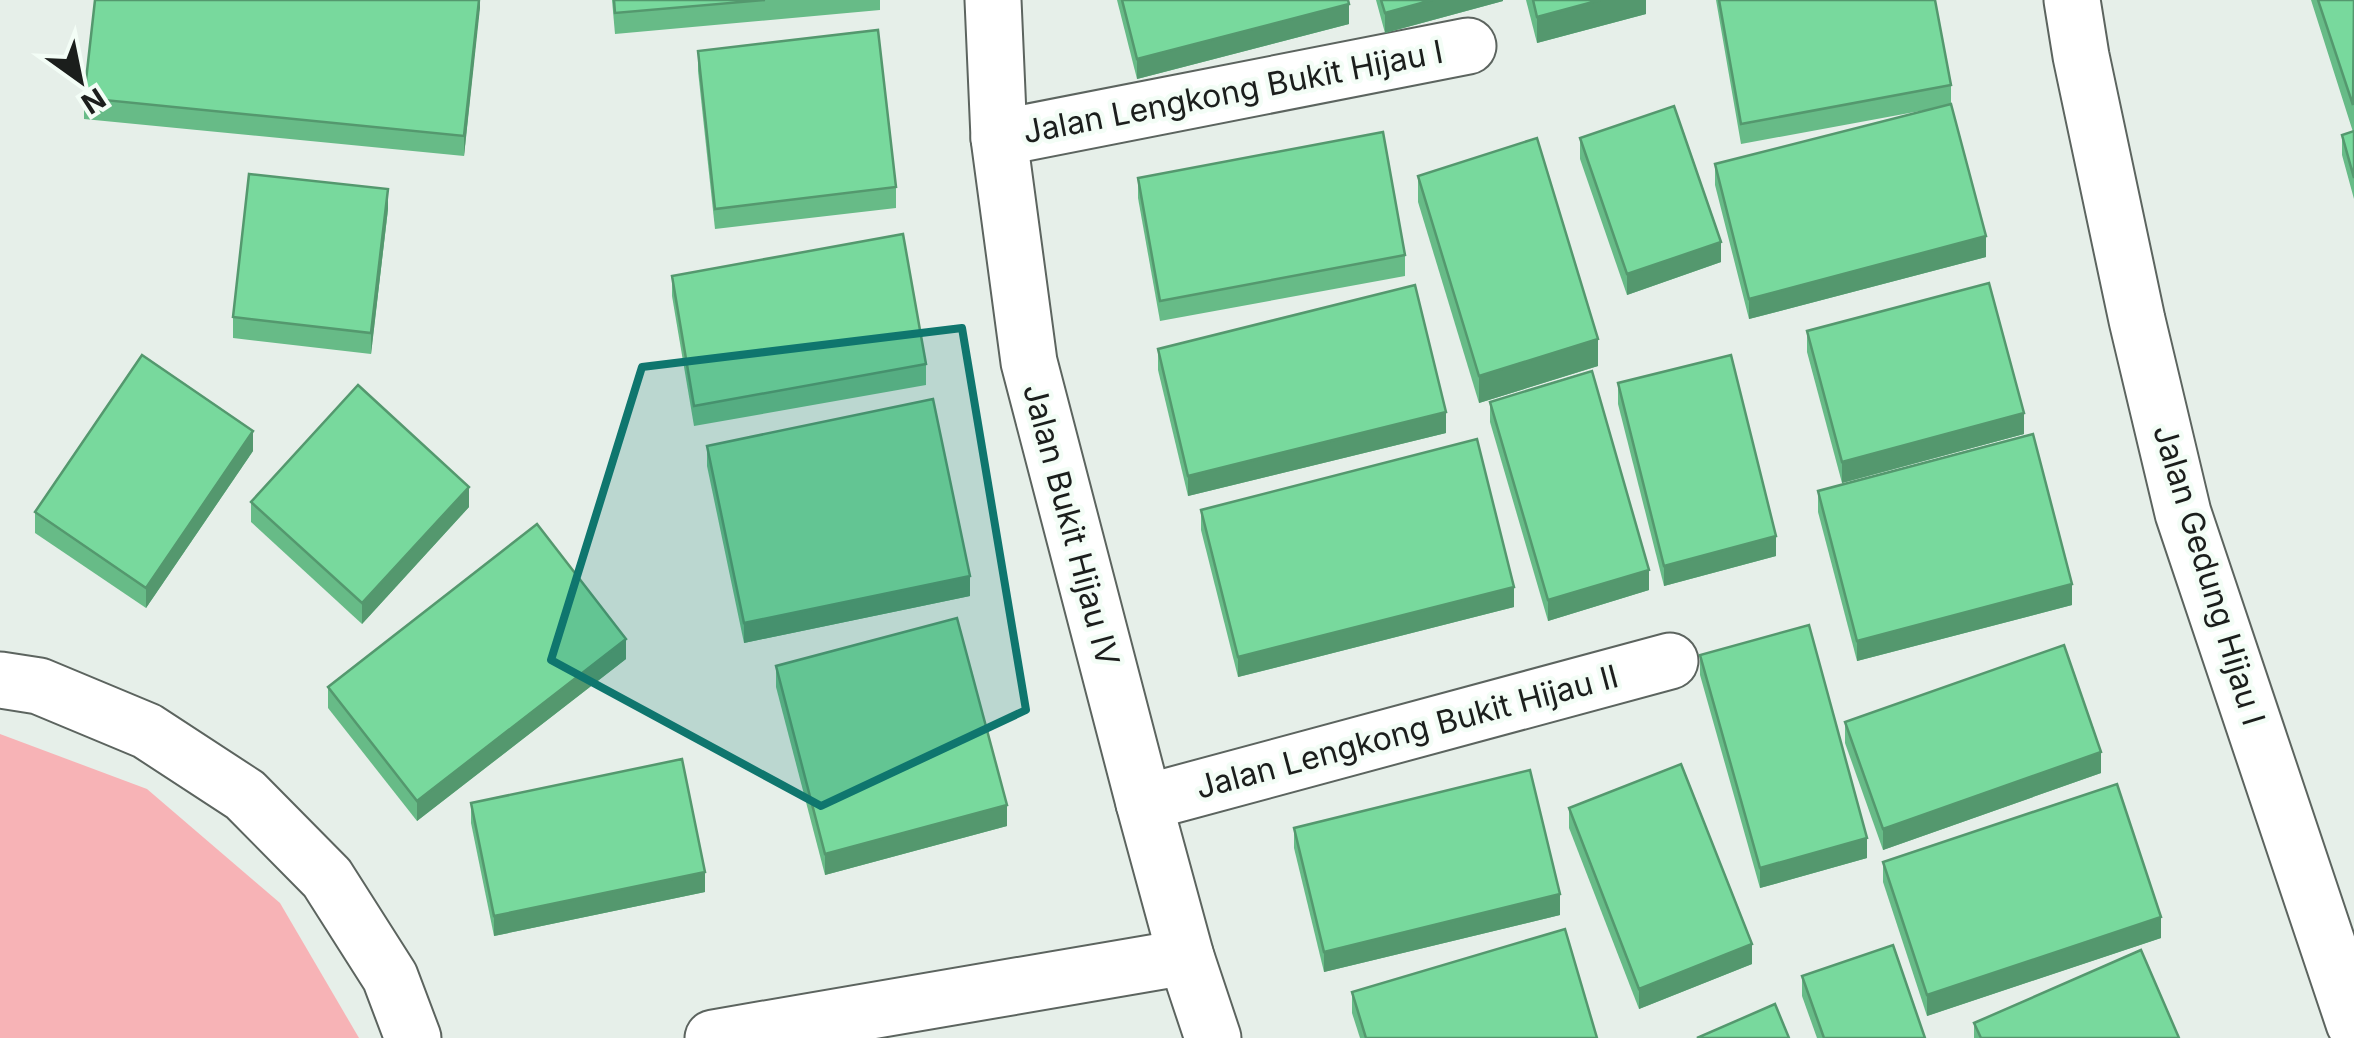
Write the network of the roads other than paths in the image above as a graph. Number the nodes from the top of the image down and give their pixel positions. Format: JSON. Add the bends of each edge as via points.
{"nodes":[{"id":1,"x":993,"y":0,"type":"edge"},
{"id":2,"x":2072,"y":0,"type":"edge"},
{"id":3,"x":1468,"y":46,"type":"dead end"},
{"id":4,"x":998,"y":138,"type":"junction"},
{"id":5,"x":1670,"y":661,"type":"dead end"},
{"id":6,"x":0,"y":680,"type":"edge"},
{"id":7,"x":1144,"y":803,"type":"junction"},
{"id":8,"x":1186,"y":957,"type":"junction"},
{"id":9,"x":2354,"y":1023,"type":"edge"},
{"id":10,"x":413,"y":1038,"type":"edge"},
{"id":11,"x":713,"y":1038,"type":"edge"},
{"id":12,"x":1213,"y":1038,"type":"edge"}],
"edges":[{"from":1,"to":4,"type":"street","name":"Jalan Bukit Hijau IV"},
{"from":2,"to":9,"type":"street","name":"Jalan Gedung Hijau I","via":[[2183,513]]},
{"from":3,"to":4,"type":"street","name":"Jalan Lengkong Bukit Hijau I"},
{"from":4,"to":7,"type":"street","name":"Jalan Bukit Hijau IV","via":[[1029,362]]},
{"from":5,"to":7,"type":"street","name":"Jalan Lengkong Bukit Hijau II"},
{"from":6,"to":10,"type":"street","via":[[39,686],[147,731],[244,794],[327,878],[390,978]]},
{"from":7,"to":8,"type":"street","name":"Jalan Bukit Hijau IV"},
{"from":8,"to":11,"type":"street"},
{"from":8,"to":12,"type":"street","name":"Jalan Bukit Hijau IV"}]}
